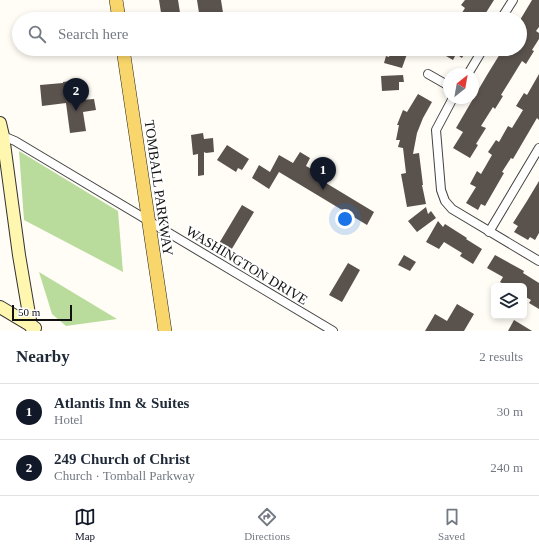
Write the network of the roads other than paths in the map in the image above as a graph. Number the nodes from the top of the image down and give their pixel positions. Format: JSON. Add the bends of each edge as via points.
{"nodes":[{"id":1,"x":116,"y":0,"type":"edge"},
{"id":2,"x":513,"y":0,"type":"edge"},
{"id":3,"x":118,"y":12,"type":"edge"},
{"id":4,"x":505,"y":12,"type":"edge"},
{"id":5,"x":124,"y":56,"type":"edge"},
{"id":6,"x":479,"y":56,"type":"edge"},
{"id":7,"x":472,"y":68,"type":"edge"},
{"id":8,"x":428,"y":74,"type":"dead end"},
{"id":9,"x":443,"y":83,"type":"edge"},
{"id":10,"x":451,"y":104,"type":"edge"},
{"id":11,"x":0,"y":124,"type":"edge"},
{"id":12,"x":3,"y":136,"type":"junction"},
{"id":13,"x":539,"y":148,"type":"edge"},
{"id":14,"x":148,"y":221,"type":"junction"},
{"id":15,"x":489,"y":232,"type":"junction"},
{"id":16,"x":539,"y":261,"type":"edge"},
{"id":17,"x":0,"y":307,"type":"edge"},
{"id":18,"x":34,"y":330,"type":"edge"},
{"id":19,"x":165,"y":331,"type":"edge"},
{"id":20,"x":333,"y":331,"type":"edge"}],
"edges":[{"from":1,"to":3,"type":"main road"},
{"from":2,"to":4,"type":"street"},
{"from":5,"to":14,"type":"main road","name":"TOMBALL PARKWAY"},
{"from":6,"to":7,"type":"street"},
{"from":8,"to":9,"type":"street"},
{"from":10,"to":15,"type":"street","via":[[436,130],[440,190],[452,209]]},
{"from":11,"to":12,"type":"main road"},
{"from":12,"to":14,"type":"street","name":"WASHINGTON DRIVE"},
{"from":12,"to":18,"type":"main road","via":[[19,255]]},
{"from":13,"to":15,"type":"street"},
{"from":14,"to":19,"type":"main road","name":"TOMBALL PARKWAY"},
{"from":14,"to":20,"type":"street","name":"WASHINGTON DRIVE"},
{"from":15,"to":16,"type":"street"},
{"from":17,"to":18,"type":"main road"}]}
